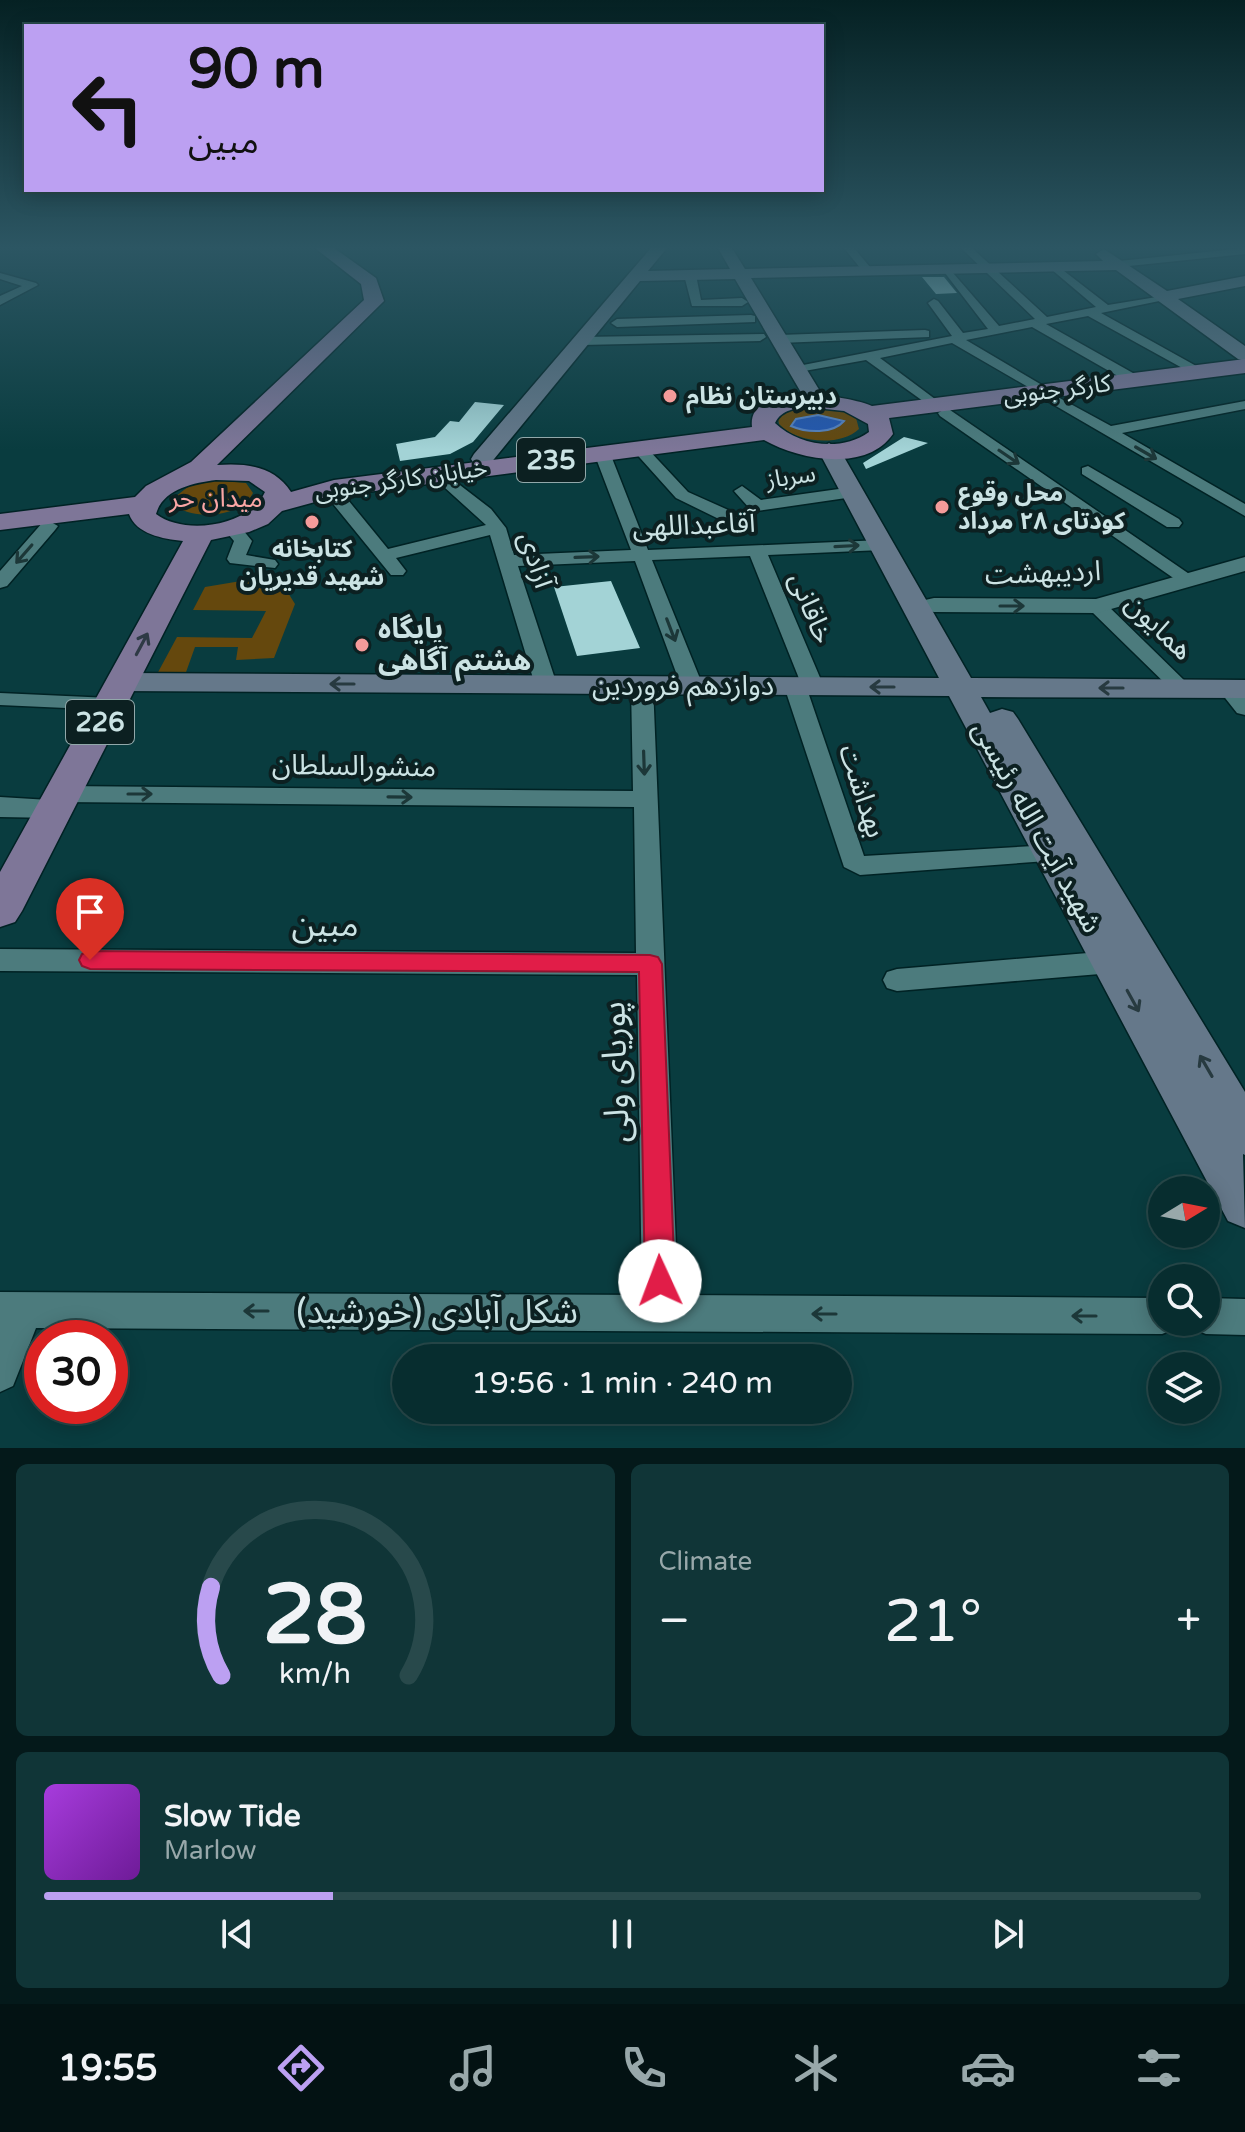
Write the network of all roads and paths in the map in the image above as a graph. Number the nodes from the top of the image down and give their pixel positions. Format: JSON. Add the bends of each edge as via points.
{"nodes":[{"id":1,"x":359,"y":316,"type":"edge"},
{"id":2,"x":380,"y":316,"type":"edge"},
{"id":3,"x":603,"y":316,"type":"edge"},
{"id":4,"x":731,"y":316,"type":"edge"},
{"id":5,"x":755,"y":316,"type":"edge"},
{"id":6,"x":755,"y":316,"type":"edge"},
{"id":7,"x":942,"y":316,"type":"edge"},
{"id":8,"x":984,"y":316,"type":"edge"},
{"id":9,"x":1033,"y":316,"type":"edge"},
{"id":10,"x":1072,"y":316,"type":"edge"},
{"id":11,"x":1097,"y":316,"type":"edge"},
{"id":12,"x":1191,"y":316,"type":"edge"},
{"id":13,"x":1039,"y":322,"type":"junction"},
{"id":14,"x":617,"y":323,"type":"dead end"},
{"id":15,"x":760,"y":325,"type":"junction"},
{"id":16,"x":996,"y":331,"type":"junction"},
{"id":17,"x":956,"y":337,"type":"junction"},
{"id":18,"x":582,"y":341,"type":"junction"},
{"id":19,"x":1245,"y":355,"type":"edge"},
{"id":20,"x":869,"y":356,"type":"junction"},
{"id":21,"x":1245,"y":366,"type":"edge"},
{"id":22,"x":798,"y":370,"type":"junction"},
{"id":23,"x":1200,"y":372,"type":"junction"},
{"id":24,"x":1245,"y":375,"type":"edge"},
{"id":25,"x":1135,"y":380,"type":"junction"},
{"id":26,"x":1048,"y":395,"type":"junction"},
{"id":27,"x":806,"y":401,"type":"junction"},
{"id":28,"x":1245,"y":405,"type":"edge"},
{"id":29,"x":940,"y":409,"type":"junction"},
{"id":30,"x":875,"y":417,"type":"junction"},
{"id":31,"x":765,"y":428,"type":"junction"},
{"id":32,"x":1109,"y":431,"type":"junction"},
{"id":33,"x":640,"y":449,"type":"junction"},
{"id":34,"x":836,"y":450,"type":"junction"},
{"id":35,"x":602,"y":453,"type":"junction"},
{"id":36,"x":482,"y":459,"type":"junction"},
{"id":37,"x":1088,"y":471,"type":"dead end"},
{"id":38,"x":439,"y":474,"type":"junction"},
{"id":39,"x":173,"y":482,"type":"junction"},
{"id":40,"x":265,"y":487,"type":"junction"},
{"id":41,"x":334,"y":488,"type":"junction"},
{"id":42,"x":742,"y":491,"type":"dead end"},
{"id":43,"x":853,"y":492,"type":"junction"},
{"id":44,"x":1123,"y":493,"type":"junction"},
{"id":45,"x":1075,"y":502,"type":"junction"},
{"id":46,"x":143,"y":510,"type":"junction"},
{"id":47,"x":1245,"y":511,"type":"edge"},
{"id":48,"x":729,"y":517,"type":"dead end"},
{"id":49,"x":0,"y":522,"type":"edge"},
{"id":50,"x":1173,"y":523,"type":"dead end"},
{"id":51,"x":49,"y":526,"type":"junction"},
{"id":52,"x":497,"y":528,"type":"junction"},
{"id":53,"x":217,"y":530,"type":"junction"},
{"id":54,"x":0,"y":532,"type":"edge"},
{"id":55,"x":882,"y":545,"type":"junction"},
{"id":56,"x":757,"y":550,"type":"junction"},
{"id":57,"x":385,"y":555,"type":"junction"},
{"id":58,"x":641,"y":555,"type":"junction"},
{"id":59,"x":509,"y":561,"type":"junction"},
{"id":60,"x":269,"y":564,"type":"dead end"},
{"id":61,"x":1245,"y":564,"type":"edge"},
{"id":62,"x":397,"y":571,"type":"dead end"},
{"id":63,"x":1189,"y":580,"type":"junction"},
{"id":64,"x":0,"y":582,"type":"edge"},
{"id":65,"x":924,"y":605,"type":"junction"},
{"id":66,"x":1097,"y":606,"type":"junction"},
{"id":67,"x":546,"y":685,"type":"junction"},
{"id":68,"x":642,"y":685,"type":"junction"},
{"id":69,"x":692,"y":686,"type":"junction"},
{"id":70,"x":804,"y":686,"type":"junction"},
{"id":71,"x":972,"y":687,"type":"junction"},
{"id":72,"x":1182,"y":689,"type":"junction"},
{"id":73,"x":116,"y":693,"type":"junction"},
{"id":74,"x":1240,"y":695,"type":"edge"},
{"id":75,"x":0,"y":699,"type":"edge"},
{"id":76,"x":645,"y":799,"type":"junction"},
{"id":77,"x":58,"y":801,"type":"junction"},
{"id":78,"x":0,"y":807,"type":"edge"},
{"id":79,"x":1052,"y":854,"type":"junction"},
{"id":80,"x":0,"y":911,"type":"edge"},
{"id":81,"x":0,"y":960,"type":"edge"},
{"id":82,"x":1112,"y":962,"type":"junction"},
{"id":83,"x":650,"y":964,"type":"junction"},
{"id":84,"x":897,"y":980,"type":"dead end"},
{"id":85,"x":1245,"y":1134,"type":"edge"},
{"id":86,"x":1245,"y":1205,"type":"edge"},
{"id":87,"x":12,"y":1310,"type":"edge"},
{"id":88,"x":661,"y":1313,"type":"junction"},
{"id":89,"x":1148,"y":1316,"type":"edge"},
{"id":90,"x":1220,"y":1316,"type":"edge"},
{"id":91,"x":1245,"y":1317,"type":"edge"},
{"id":92,"x":0,"y":1373,"type":"edge"}],
"edges":[{"from":1,"to":39,"type":"main road","via":[[200,467]]},
{"from":2,"to":40,"type":"main road","via":[[239,452],[239,462]]},
{"from":3,"to":18,"type":"main road"},
{"from":4,"to":15,"type":"street"},
{"from":5,"to":15,"type":"main road"},
{"from":6,"to":15,"type":"main road"},
{"from":7,"to":17,"type":"street"},
{"from":8,"to":16,"type":"street"},
{"from":9,"to":13,"type":"street"},
{"from":10,"to":13,"type":"street"},
{"from":11,"to":23,"type":"street"},
{"from":12,"to":19,"type":"main road"},
{"from":13,"to":16,"type":"street"},
{"from":13,"to":25,"type":"street"},
{"from":14,"to":15,"type":"street"},
{"from":15,"to":17,"type":"street"},
{"from":15,"to":18,"type":"street","via":[[688,336]]},
{"from":15,"to":22,"type":"main road"},
{"from":15,"to":27,"type":"main road"},
{"from":16,"to":17,"type":"street"},
{"from":17,"to":20,"type":"street"},
{"from":17,"to":26,"type":"street"},
{"from":18,"to":36,"type":"main road"},
{"from":20,"to":22,"type":"street"},
{"from":20,"to":29,"type":"street"},
{"from":21,"to":23,"type":"main road","name":"کارگر جنوبی"},
{"from":22,"to":27,"type":"main road"},
{"from":23,"to":25,"type":"main road","name":"کارگر جنوبی"},
{"from":24,"to":26,"type":"main road","name":"کارگر جنوبی"},
{"from":25,"to":26,"type":"main road","name":"کارگر جنوبی"},
{"from":26,"to":29,"type":"main road","name":"کارگر جنوبی"},
{"from":26,"to":32,"type":"street"},
{"from":27,"to":30,"type":"main road","via":[[840,403]]},
{"from":27,"to":31,"type":"main road","via":[[772,409],[765,414]]},
{"from":28,"to":32,"type":"street"},
{"from":29,"to":30,"type":"main road","name":"کارگر جنوبی"},
{"from":29,"to":45,"type":"street","one_way":true},
{"from":30,"to":34,"type":"main road","via":[[882,430],[878,437]]},
{"from":31,"to":33,"type":"main road","name":"خیابان کارگر جنوبی","number":"235"},
{"from":31,"to":34,"type":"main road","via":[[793,445]]},
{"from":31,"to":36,"type":"main road","name":"خیابان کارگر جنوبی","number":"235"},
{"from":32,"to":47,"type":"street","one_way":true},
{"from":33,"to":35,"type":"main road","name":"خیابان کارگر جنوبی","number":"235"},
{"from":33,"to":48,"type":"street","via":[[682,495]]},
{"from":34,"to":43,"type":"main road","name":"شهید آیت الله رئیسی"},
{"from":34,"to":65,"type":"main road","name":"شهید آیت الله رئیسی"},
{"from":35,"to":38,"type":"main road","name":"خیابان کارگر جنوبی","number":"235"},
{"from":35,"to":58,"type":"street"},
{"from":36,"to":40,"type":"main road","name":"خیابان کارگر جنوبی","number":"235"},
{"from":37,"to":44,"type":"street"},
{"from":38,"to":41,"type":"main road","name":"خیابان کارگر جنوبی","number":"235"},
{"from":38,"to":52,"type":"street","name":"آزادی"},
{"from":39,"to":40,"type":"main road","via":[[205,474]]},
{"from":39,"to":46,"type":"main road","via":[[157,490]]},
{"from":40,"to":41,"type":"main road","name":"خیابان کارگر جنوبی","number":"235"},
{"from":40,"to":53,"type":"main road","via":[[258,518]]},
{"from":41,"to":57,"type":"street"},
{"from":42,"to":43,"type":"street","name":"سرباز","via":[[757,506]]},
{"from":43,"to":55,"type":"main road","name":"شهید آیت الله رئیسی"},
{"from":44,"to":45,"type":"street"},
{"from":44,"to":50,"type":"street"},
{"from":45,"to":63,"type":"street"},
{"from":46,"to":49,"type":"main road"},
{"from":46,"to":51,"type":"main road"},
{"from":46,"to":53,"type":"main road","via":[[149,524],[162,529]]},
{"from":51,"to":54,"type":"main road"},
{"from":51,"to":64,"type":"street","one_way":true},
{"from":52,"to":57,"type":"street"},
{"from":52,"to":59,"type":"street","name":"آزادی"},
{"from":53,"to":60,"type":"street","via":[[243,541],[238,562]]},
{"from":73,"to":53,"type":"main road","number":"226","one_way":true},
{"from":56,"to":55,"type":"street","name":"آقاعبداللهی","one_way":true},
{"from":55,"to":65,"type":"main road","name":"شهید آیت الله رئیسی"},
{"from":56,"to":58,"type":"street","name":"آقاعبداللهی"},
{"from":56,"to":70,"type":"street","name":"خاقانی"},
{"from":57,"to":62,"type":"street"},
{"from":59,"to":58,"type":"street","name":"آقاعبداللهی","one_way":true},
{"from":58,"to":69,"type":"street","one_way":true},
{"from":59,"to":67,"type":"street","name":"آزادی"},
{"from":61,"to":63,"type":"street","name":"اردیبهشت"},
{"from":63,"to":66,"type":"street","name":"اردیبهشت"},
{"from":65,"to":66,"type":"street","name":"اردیبهشت","one_way":true},
{"from":65,"to":71,"type":"main road","name":"شهید آیت الله رئیسی"},
{"from":66,"to":72,"type":"street","name":"همایون"},
{"from":67,"to":68,"type":"main road","name":"دوازدهم فروردین"},
{"from":67,"to":73,"type":"main road","name":"دوازدهم فروردین","one_way":true},
{"from":68,"to":69,"type":"main road","name":"دوازدهم فروردین"},
{"from":68,"to":76,"type":"street","name":"پوریای ولی","one_way":true},
{"from":69,"to":70,"type":"main road","name":"دوازدهم فروردین"},
{"from":71,"to":70,"type":"main road","name":"دوازدهم فروردین","one_way":true},
{"from":70,"to":79,"type":"street","name":"بهداشت","via":[[853,861],[860,866]]},
{"from":72,"to":71,"type":"main road","name":"دوازدهم فروردین","one_way":true},
{"from":71,"to":79,"type":"main road","name":"شهید آیت الله رئیسی"},
{"from":85,"to":71,"type":"main road","name":"شهید آیت الله رئیسی","one_way":true},
{"from":72,"to":74,"type":"main road","name":"دوازدهم فروردین"},
{"from":73,"to":75,"type":"street"},
{"from":73,"to":77,"type":"main road","number":"226"},
{"from":77,"to":76,"type":"street","name":"منشورالسلطان","one_way":true},
{"from":76,"to":83,"type":"street","name":"پوریای ولی"},
{"from":77,"to":78,"type":"street"},
{"from":77,"to":80,"type":"main road","number":"226"},
{"from":79,"to":82,"type":"main road","name":"شهید آیت الله رئیسی"},
{"from":81,"to":83,"type":"street","name":"مبین"},
{"from":82,"to":84,"type":"street"},
{"from":82,"to":86,"type":"main road","name":"شهید آیت الله رئیسی","one_way":true},
{"from":83,"to":88,"type":"street","name":"پوریای ولی"},
{"from":88,"to":87,"type":"street","name":"شکل آبادی (خورشید)","one_way":true},
{"from":87,"to":92,"type":"street"},
{"from":89,"to":88,"type":"street","name":"شکل آبادی (خورشید)","one_way":true},
{"from":90,"to":91,"type":"street"}]}
